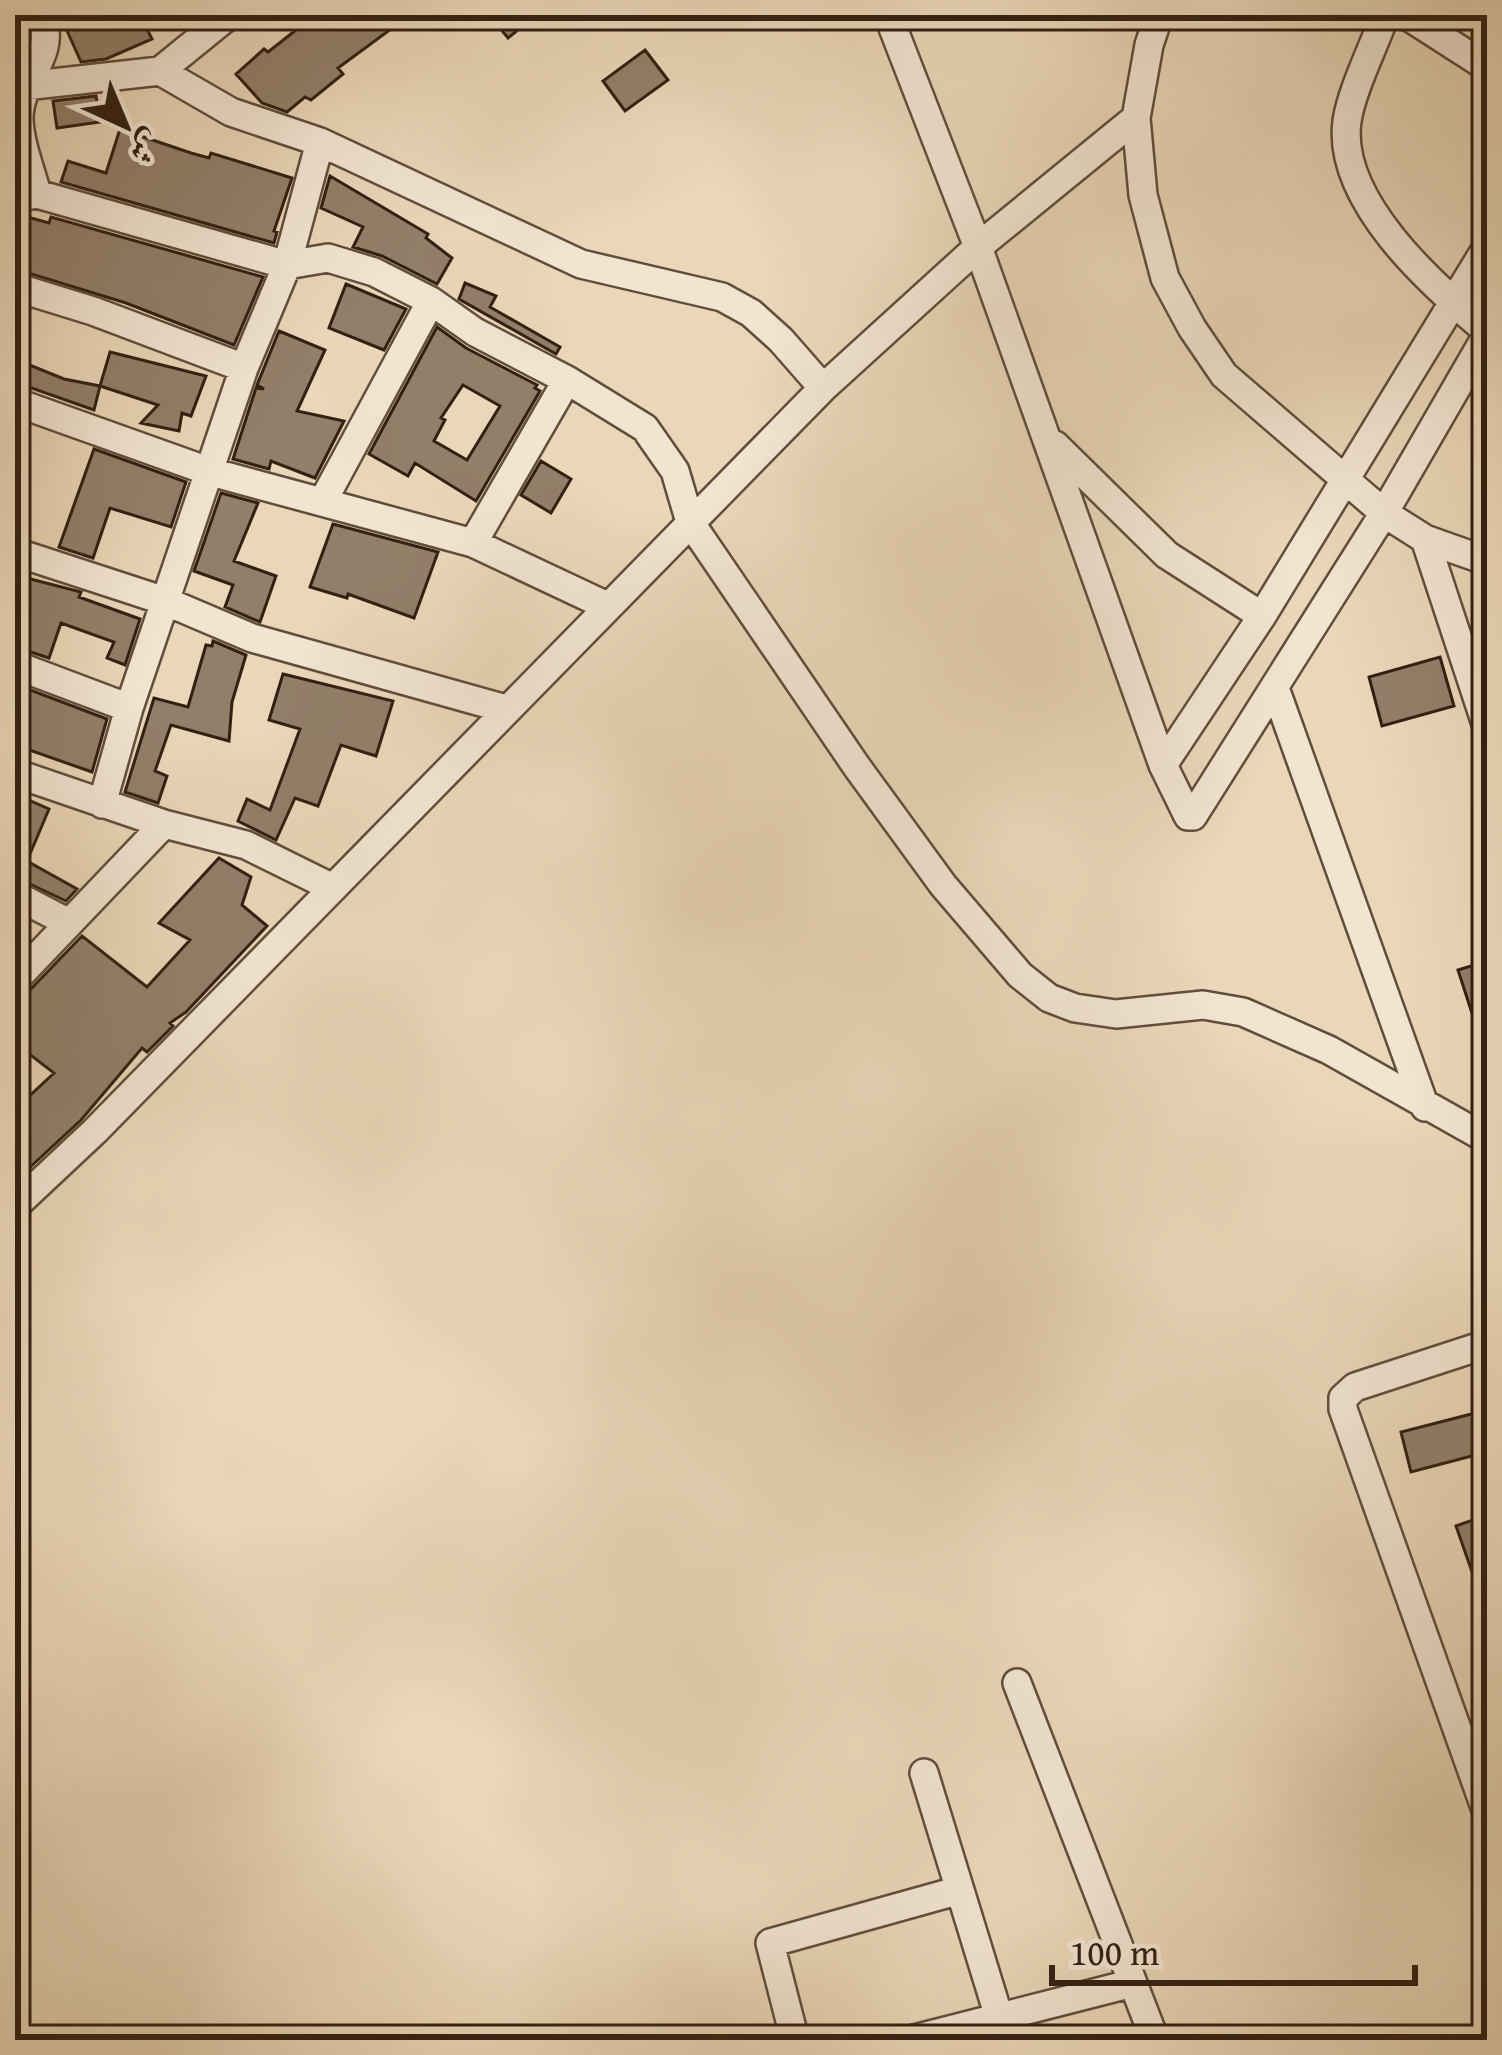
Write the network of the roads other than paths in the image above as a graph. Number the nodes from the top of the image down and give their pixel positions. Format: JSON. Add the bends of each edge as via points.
{"nodes":[{"id":1,"x":41,"y":15,"type":"edge"},
{"id":2,"x":230,"y":15,"type":"edge"},
{"id":3,"x":888,"y":15,"type":"edge"},
{"id":4,"x":1159,"y":15,"type":"edge"},
{"id":5,"x":1385,"y":15,"type":"edge"},
{"id":6,"x":1406,"y":15,"type":"edge"},
{"id":7,"x":1487,"y":67,"type":"edge"},
{"id":8,"x":160,"y":71,"type":"junction"},
{"id":9,"x":20,"y":85,"type":"edge"},
{"id":10,"x":1136,"y":118,"type":"junction"},
{"id":11,"x":320,"y":142,"type":"junction"},
{"id":12,"x":26,"y":196,"type":"edge"},
{"id":13,"x":978,"y":247,"type":"junction"},
{"id":14,"x":1487,"y":247,"type":"edge"},
{"id":15,"x":287,"y":265,"type":"junction"},
{"id":16,"x":15,"y":287,"type":"edge"},
{"id":17,"x":431,"y":301,"type":"junction"},
{"id":18,"x":1452,"y":302,"type":"junction"},
{"id":19,"x":1487,"y":333,"type":"edge"},
{"id":20,"x":244,"y":368,"type":"junction"},
{"id":21,"x":567,"y":380,"type":"junction"},
{"id":22,"x":823,"y":388,"type":"junction"},
{"id":23,"x":15,"y":402,"type":"edge"},
{"id":24,"x":1048,"y":438,"type":"junction"},
{"id":25,"x":212,"y":472,"type":"junction"},
{"id":26,"x":1346,"y":479,"type":"junction"},
{"id":27,"x":323,"y":501,"type":"junction"},
{"id":28,"x":1384,"y":513,"type":"junction"},
{"id":29,"x":690,"y":522,"type":"junction"},
{"id":30,"x":1425,"y":539,"type":"junction"},
{"id":31,"x":473,"y":543,"type":"junction"},
{"id":32,"x":15,"y":553,"type":"edge"},
{"id":33,"x":1487,"y":562,"type":"edge"},
{"id":34,"x":165,"y":601,"type":"junction"},
{"id":35,"x":607,"y":606,"type":"junction"},
{"id":36,"x":1262,"y":616,"type":"junction"},
{"id":37,"x":15,"y":665,"type":"edge"},
{"id":38,"x":1275,"y":688,"type":"junction"},
{"id":39,"x":129,"y":708,"type":"junction"},
{"id":40,"x":506,"y":709,"type":"junction"},
{"id":41,"x":1487,"y":727,"type":"edge"},
{"id":42,"x":1163,"y":765,"type":"junction"},
{"id":43,"x":15,"y":773,"type":"edge"},
{"id":44,"x":102,"y":804,"type":"junction"},
{"id":45,"x":164,"y":824,"type":"junction"},
{"id":46,"x":333,"y":888,"type":"junction"},
{"id":47,"x":15,"y":896,"type":"edge"},
{"id":48,"x":67,"y":922,"type":"junction"},
{"id":49,"x":15,"y":980,"type":"edge"},
{"id":50,"x":1426,"y":1107,"type":"junction"},
{"id":51,"x":1487,"y":1139,"type":"edge"},
{"id":52,"x":15,"y":1206,"type":"edge"},
{"id":53,"x":1487,"y":1344,"type":"edge"},
{"id":54,"x":1017,"y":1683,"type":"dead end"},
{"id":55,"x":924,"y":1773,"type":"dead end"},
{"id":56,"x":1487,"y":1813,"type":"edge"},
{"id":57,"x":960,"y":1890,"type":"junction"},
{"id":58,"x":1133,"y":1983,"type":"junction"},
{"id":59,"x":1003,"y":2029,"type":"edge"},
{"id":60,"x":795,"y":2040,"type":"edge"},
{"id":61,"x":910,"y":2040,"type":"edge"},
{"id":62,"x":1155,"y":2040,"type":"edge"}],
"edges":[{"from":1,"to":9,"type":"street","via":[[43,61]]},
{"from":2,"to":8,"type":"street"},
{"from":3,"to":13,"type":"street"},
{"from":4,"to":10,"type":"street"},
{"from":5,"to":18,"type":"street","via":[[1347,120],[1349,159],[1395,243]]},
{"from":6,"to":7,"type":"street"},
{"from":8,"to":9,"type":"street"},
{"from":8,"to":11,"type":"street","via":[[231,112]]},
{"from":9,"to":12,"type":"street"},
{"from":10,"to":13,"type":"street"},
{"from":10,"to":26,"type":"street","via":[[1143,195],[1165,278],[1192,328],[1224,374]]},
{"from":11,"to":15,"type":"street"},
{"from":11,"to":22,"type":"street","via":[[581,264],[722,297],[751,313]]},
{"from":12,"to":15,"type":"street"},
{"from":13,"to":22,"type":"street"},
{"from":13,"to":24,"type":"street"},
{"from":14,"to":18,"type":"street"},
{"from":15,"to":17,"type":"street","via":[[353,263]]},
{"from":15,"to":20,"type":"street"},
{"from":16,"to":20,"type":"street"},
{"from":17,"to":21,"type":"street"},
{"from":17,"to":27,"type":"street"},
{"from":18,"to":19,"type":"street"},
{"from":18,"to":26,"type":"street"},
{"from":19,"to":28,"type":"street"},
{"from":20,"to":25,"type":"street"},
{"from":21,"to":29,"type":"street","via":[[645,428],[675,471]]},
{"from":21,"to":31,"type":"street"},
{"from":22,"to":29,"type":"street"},
{"from":23,"to":25,"type":"street"},
{"from":24,"to":36,"type":"street","via":[[1167,555]]},
{"from":24,"to":42,"type":"street"},
{"from":25,"to":27,"type":"street"},
{"from":25,"to":34,"type":"street"},
{"from":26,"to":28,"type":"street"},
{"from":26,"to":36,"type":"street"},
{"from":27,"to":31,"type":"street"},
{"from":28,"to":30,"type":"street"},
{"from":28,"to":38,"type":"street"},
{"from":29,"to":35,"type":"street"},
{"from":29,"to":50,"type":"street","via":[[893,818],[1019,975],[1075,1008],[1117,1014],[1203,1005],[1243,1012]]},
{"from":30,"to":33,"type":"street"},
{"from":30,"to":41,"type":"street"},
{"from":31,"to":35,"type":"street"},
{"from":32,"to":34,"type":"street"},
{"from":34,"to":39,"type":"street"},
{"from":34,"to":40,"type":"street","via":[[251,638]]},
{"from":35,"to":40,"type":"street"},
{"from":36,"to":42,"type":"street"},
{"from":37,"to":39,"type":"street"},
{"from":38,"to":42,"type":"street","via":[[1192,816]]},
{"from":38,"to":50,"type":"street"},
{"from":39,"to":44,"type":"street"},
{"from":40,"to":46,"type":"street"},
{"from":43,"to":44,"type":"street"},
{"from":44,"to":45,"type":"street"},
{"from":45,"to":46,"type":"street","via":[[246,845]]},
{"from":45,"to":48,"type":"street"},
{"from":46,"to":52,"type":"street"},
{"from":47,"to":48,"type":"street"},
{"from":48,"to":49,"type":"street"},
{"from":50,"to":51,"type":"street"},
{"from":53,"to":56,"type":"street","via":[[1355,1387],[1343,1398]]},
{"from":54,"to":58,"type":"street"},
{"from":55,"to":57,"type":"street"},
{"from":57,"to":59,"type":"street"},
{"from":57,"to":60,"type":"street","via":[[770,1942]]},
{"from":58,"to":59,"type":"street"},
{"from":58,"to":62,"type":"street"},
{"from":59,"to":61,"type":"street"}]}
